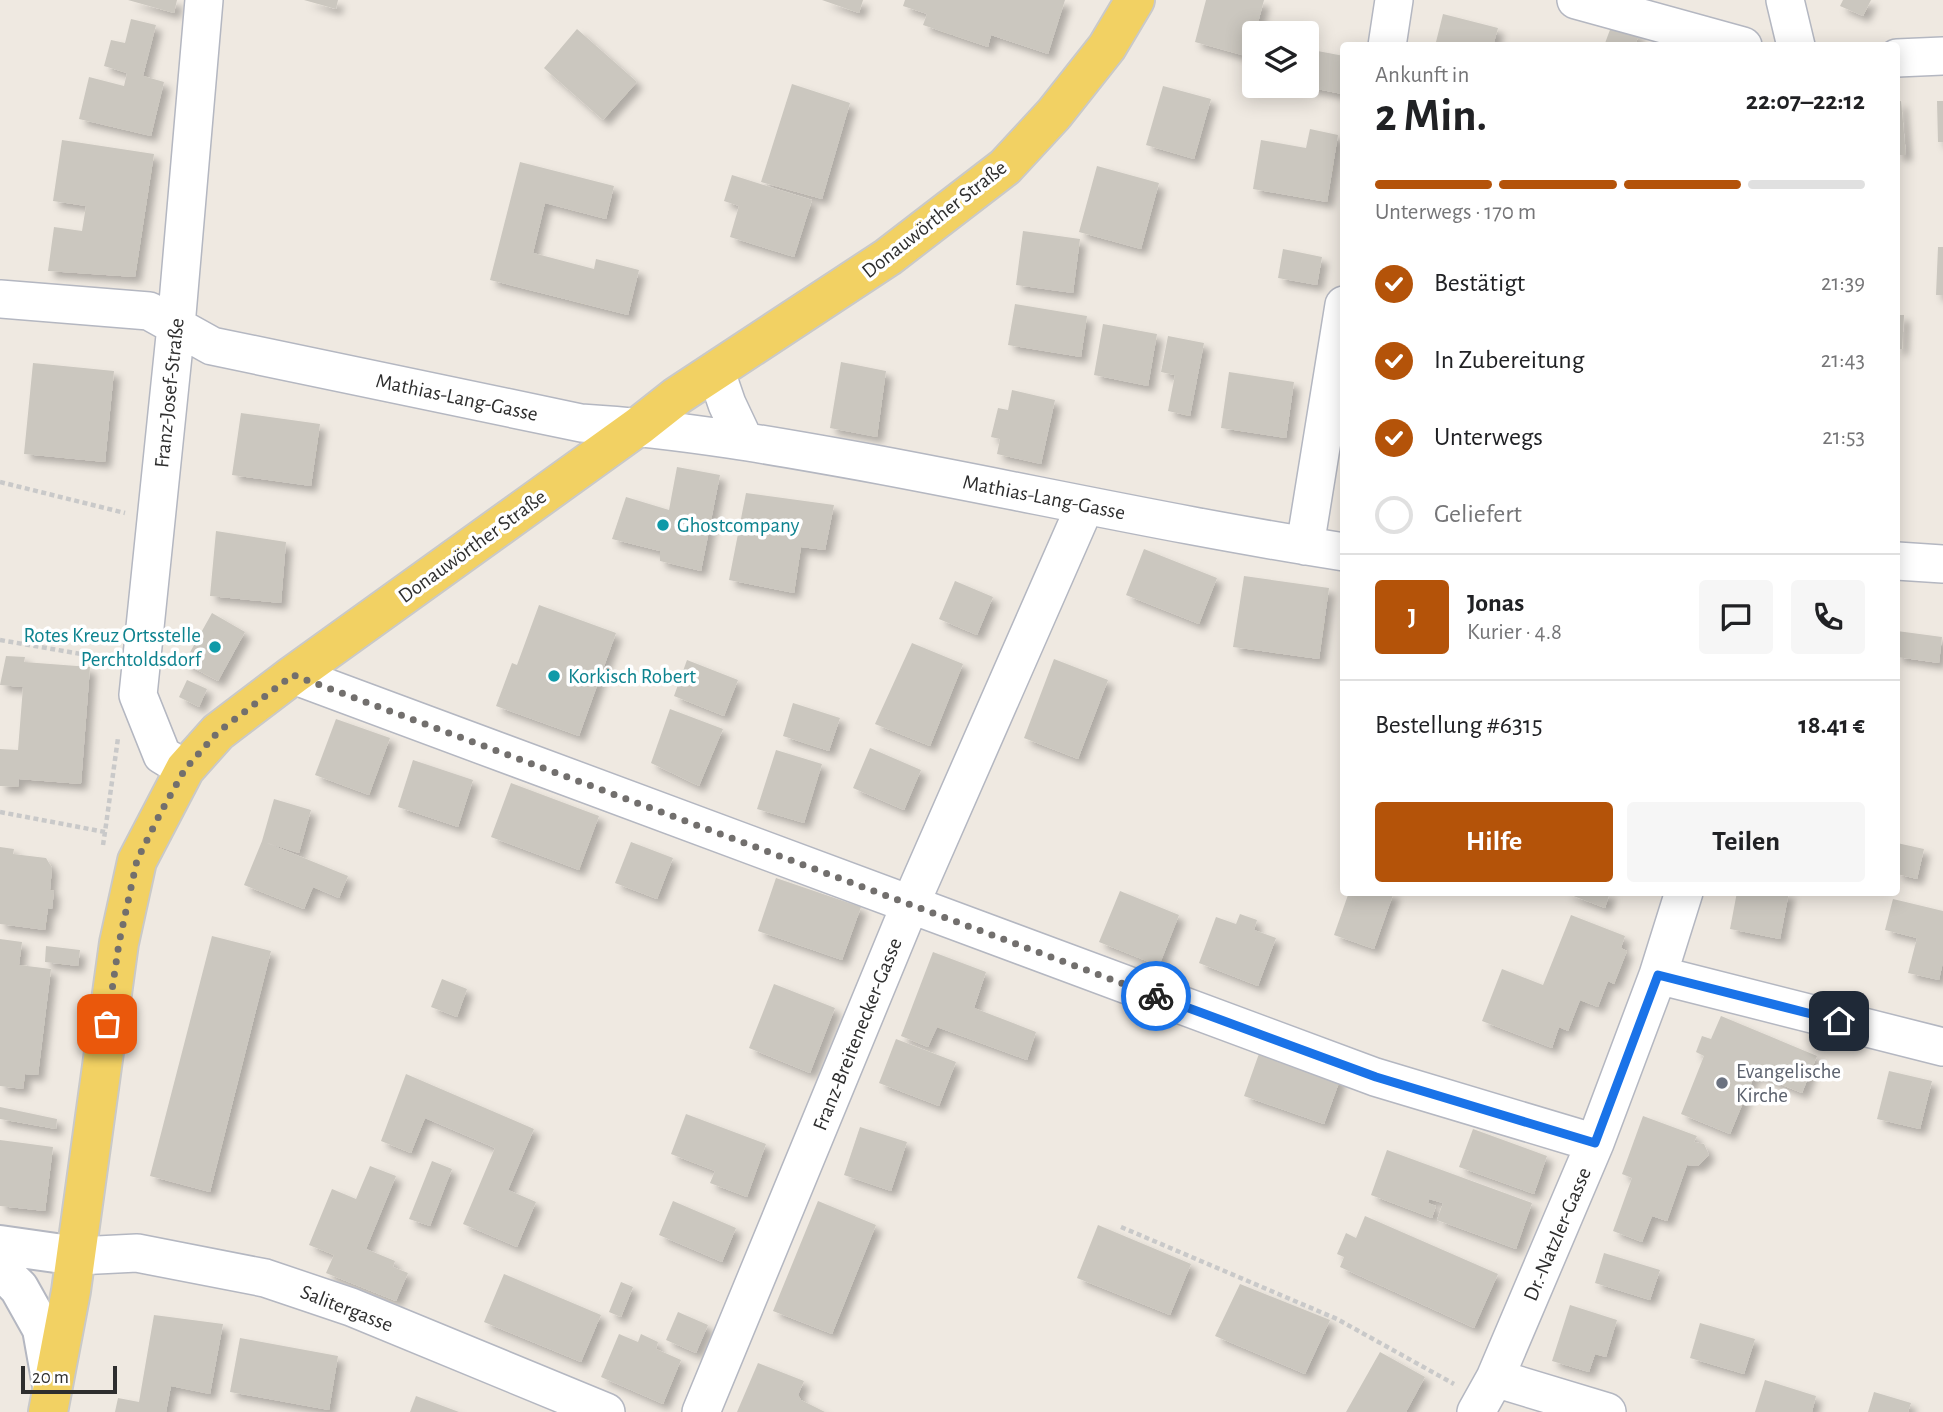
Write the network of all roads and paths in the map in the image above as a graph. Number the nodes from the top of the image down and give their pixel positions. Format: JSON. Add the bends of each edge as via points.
{"nodes":[{"id":1,"x":204,"y":0,"type":"edge"},
{"id":2,"x":1135,"y":0,"type":"edge"},
{"id":3,"x":1394,"y":0,"type":"edge"},
{"id":4,"x":1576,"y":0,"type":"edge"},
{"id":5,"x":1785,"y":0,"type":"edge"},
{"id":6,"x":1388,"y":42,"type":"edge"},
{"id":7,"x":1728,"y":42,"type":"edge"},
{"id":8,"x":1796,"y":42,"type":"edge"},
{"id":9,"x":1943,"y":56,"type":"edge"},
{"id":10,"x":1900,"y":58,"type":"edge"},
{"id":11,"x":0,"y":299,"type":"edge"},
{"id":12,"x":176,"y":326,"type":"junction"},
{"id":13,"x":1340,"y":329,"type":"edge"},
{"id":14,"x":716,"y":372,"type":"junction"},
{"id":15,"x":639,"y":426,"type":"junction"},
{"id":16,"x":744,"y":440,"type":"junction"},
{"id":17,"x":0,"y":482,"type":"edge"},
{"id":18,"x":1086,"y":506,"type":"junction"},
{"id":19,"x":156,"y":520,"type":"junction"},
{"id":20,"x":1304,"y":546,"type":"junction"},
{"id":21,"x":1340,"y":551,"type":"edge"},
{"id":22,"x":1900,"y":561,"type":"edge"},
{"id":23,"x":1943,"y":564,"type":"edge"},
{"id":24,"x":0,"y":640,"type":"edge"},
{"id":25,"x":293,"y":675,"type":"junction"},
{"id":26,"x":139,"y":683,"type":"junction"},
{"id":27,"x":185,"y":769,"type":"junction"},
{"id":28,"x":0,"y":812,"type":"edge"},
{"id":29,"x":1683,"y":896,"type":"edge"},
{"id":30,"x":910,"y":905,"type":"junction"},
{"id":31,"x":1658,"y":975,"type":"junction"},
{"id":32,"x":1943,"y":1047,"type":"edge"},
{"id":33,"x":1595,"y":1143,"type":"junction"},
{"id":34,"x":1121,"y":1227,"type":"dead end"},
{"id":35,"x":0,"y":1245,"type":"edge"},
{"id":36,"x":76,"y":1255,"type":"junction"},
{"id":37,"x":0,"y":1269,"type":"edge"},
{"id":38,"x":1484,"y":1397,"type":"edge"},
{"id":39,"x":50,"y":1399,"type":"edge"},
{"id":40,"x":606,"y":1412,"type":"edge"},
{"id":41,"x":701,"y":1412,"type":"edge"},
{"id":42,"x":1607,"y":1412,"type":"edge"}],
"edges":[{"from":1,"to":12,"type":"street","name":"Franz-Josef-Straße"},
{"from":2,"to":14,"type":"main road","name":"Donauwörther Straße","via":[[1107,47],[1005,167],[888,257]]},
{"from":3,"to":6,"type":"street"},
{"from":4,"to":7,"type":"street"},
{"from":5,"to":8,"type":"street"},
{"from":9,"to":10,"type":"street"},
{"from":11,"to":12,"type":"street","name":"Mathias-Lang-Gasse","via":[[149,311]]},
{"from":12,"to":15,"type":"street","name":"Mathias-Lang-Gasse","via":[[212,346],[581,423]]},
{"from":12,"to":19,"type":"street","name":"Franz-Josef-Straße"},
{"from":13,"to":20,"type":"street"},
{"from":14,"to":15,"type":"main road","name":"Donauwörther Straße"},
{"from":14,"to":16,"type":"street"},
{"from":15,"to":16,"type":"street","name":"Mathias-Lang-Gasse"},
{"from":15,"to":25,"type":"main road","name":"Donauwörther Straße"},
{"from":16,"to":18,"type":"street","name":"Mathias-Lang-Gasse"},
{"from":17,"to":19,"type":"path"},
{"from":18,"to":20,"type":"street","name":"Mathias-Lang-Gasse"},
{"from":18,"to":30,"type":"street","name":"Franz-Breitenecker-Gasse"},
{"from":19,"to":26,"type":"street","name":"Franz-Josef-Straße"},
{"from":20,"to":21,"type":"street","name":"Mathias-Lang-Gasse"},
{"from":22,"to":23,"type":"street"},
{"from":24,"to":26,"type":"path","via":[[114,660]]},
{"from":25,"to":27,"type":"main road","name":"Donauwörther Straße","via":[[218,732]]},
{"from":25,"to":30,"type":"street"},
{"from":26,"to":27,"type":"street","name":"Franz-Josef-Straße","via":[[162,755]]},
{"from":26,"to":28,"type":"path","via":[[120,721],[105,832]]},
{"from":27,"to":36,"type":"main road","name":"Donauwörther Straße","via":[[137,860],[119,943]]},
{"from":29,"to":31,"type":"street","name":"Dr.-Natzler-Gasse"},
{"from":30,"to":33,"type":"street","via":[[1376,1077]]},
{"from":30,"to":41,"type":"street","name":"Franz-Breitenecker-Gasse"},
{"from":31,"to":32,"type":"street"},
{"from":31,"to":33,"type":"street","name":"Dr.-Natzler-Gasse"},
{"from":33,"to":38,"type":"street","name":"Dr.-Natzler-Gasse"},
{"from":34,"to":38,"type":"path","via":[[1337,1319]]},
{"from":35,"to":36,"type":"main road"},
{"from":36,"to":39,"type":"main road","name":"Donauwörther Straße"},
{"from":36,"to":40,"type":"street","name":"Salitergasse","via":[[137,1253],[265,1278],[351,1307]]},
{"from":37,"to":39,"type":"main road","via":[[19,1288],[42,1329]]},
{"from":38,"to":42,"type":"street"}]}
